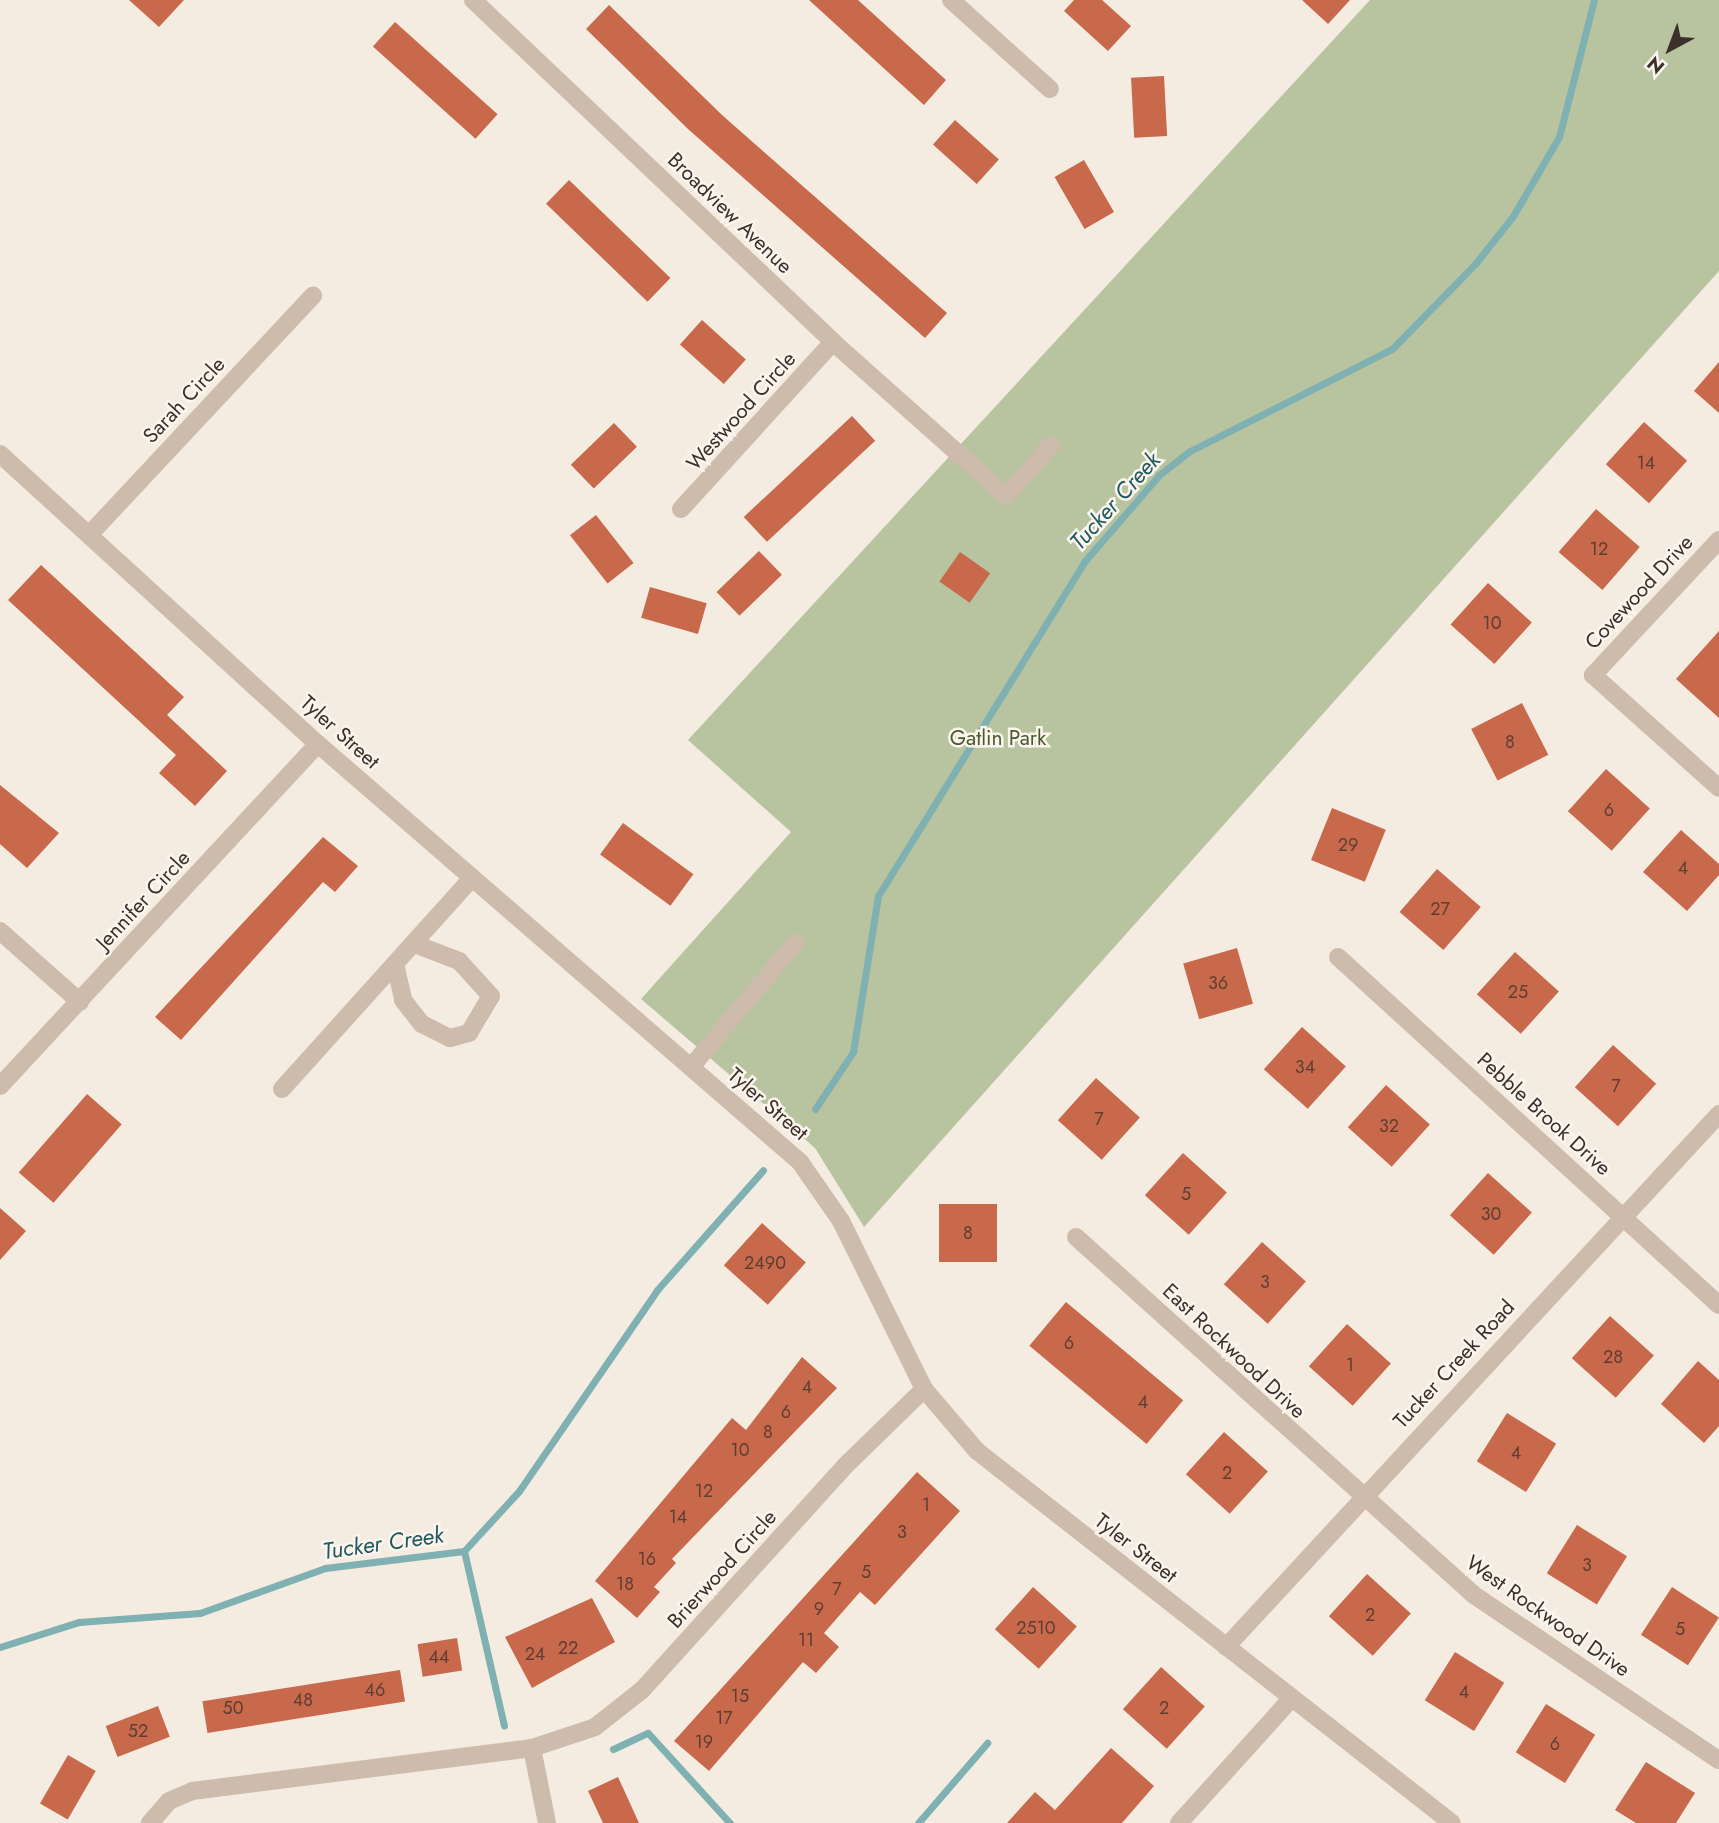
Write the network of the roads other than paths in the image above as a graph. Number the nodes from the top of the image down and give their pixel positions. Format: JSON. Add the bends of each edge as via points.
{"nodes":[{"id":1,"x":473,"y":0,"type":"edge"},
{"id":2,"x":951,"y":0,"type":"edge"},
{"id":3,"x":1050,"y":89,"type":"dead end"},
{"id":4,"x":313,"y":296,"type":"dead end"},
{"id":5,"x":833,"y":342,"type":"junction"},
{"id":6,"x":1051,"y":445,"type":"dead end"},
{"id":7,"x":0,"y":454,"type":"edge"},
{"id":8,"x":681,"y":509,"type":"dead end"},
{"id":9,"x":89,"y":535,"type":"junction"},
{"id":10,"x":1719,"y":540,"type":"edge"},
{"id":11,"x":318,"y":744,"type":"junction"},
{"id":12,"x":1719,"y":788,"type":"edge"},
{"id":13,"x":471,"y":878,"type":"junction"},
{"id":14,"x":0,"y":931,"type":"edge"},
{"id":15,"x":795,"y":943,"type":"dead end"},
{"id":16,"x":415,"y":944,"type":"junction"},
{"id":17,"x":1338,"y":957,"type":"dead end"},
{"id":18,"x":395,"y":964,"type":"junction"},
{"id":19,"x":80,"y":1002,"type":"junction"},
{"id":20,"x":691,"y":1067,"type":"junction"},
{"id":21,"x":0,"y":1086,"type":"edge"},
{"id":22,"x":282,"y":1089,"type":"dead end"},
{"id":23,"x":1719,"y":1114,"type":"edge"},
{"id":24,"x":1622,"y":1217,"type":"junction"},
{"id":25,"x":1076,"y":1237,"type":"dead end"},
{"id":26,"x":1719,"y":1306,"type":"edge"},
{"id":27,"x":925,"y":1389,"type":"junction"},
{"id":28,"x":1361,"y":1499,"type":"junction"},
{"id":29,"x":1226,"y":1647,"type":"junction"},
{"id":30,"x":1291,"y":1699,"type":"junction"},
{"id":31,"x":532,"y":1748,"type":"junction"},
{"id":32,"x":1719,"y":1760,"type":"edge"},
{"id":33,"x":150,"y":1823,"type":"edge"},
{"id":34,"x":547,"y":1823,"type":"edge"},
{"id":35,"x":1179,"y":1823,"type":"edge"},
{"id":36,"x":1452,"y":1823,"type":"edge"}],
"edges":[{"from":1,"to":5,"type":"street","name":"Broadview Avenue"},
{"from":2,"to":3,"type":"street"},
{"from":4,"to":9,"type":"street","name":"Sarah Circle"},
{"from":5,"to":6,"type":"street","name":"Broadview Avenue","via":[[1006,496]]},
{"from":5,"to":8,"type":"street","name":"Westwood Circle"},
{"from":7,"to":9,"type":"street","name":"Tyler Street"},
{"from":9,"to":11,"type":"street","name":"Tyler Street"},
{"from":10,"to":12,"type":"street","name":"Covewood Drive","via":[[1593,675]]},
{"from":11,"to":13,"type":"street","name":"Tyler Street"},
{"from":11,"to":19,"type":"street","name":"Jennifer Circle"},
{"from":13,"to":16,"type":"street"},
{"from":13,"to":20,"type":"street","name":"Tyler Street"},
{"from":14,"to":19,"type":"street"},
{"from":15,"to":20,"type":"street"},
{"from":16,"to":18,"type":"street"},
{"from":16,"to":18,"type":"street","via":[[459,961],[491,996],[468,1033],[450,1038],[422,1024],[403,1000]]},
{"from":17,"to":24,"type":"street","name":"Pebble Brook Drive"},
{"from":18,"to":22,"type":"street"},
{"from":19,"to":21,"type":"street","name":"Jennifer Circle"},
{"from":20,"to":27,"type":"street","name":"Tyler Street","via":[[800,1162],[820,1189]]},
{"from":23,"to":24,"type":"street","name":"Tucker Creek Road"},
{"from":24,"to":26,"type":"street","name":"Pebble Brook Drive"},
{"from":24,"to":28,"type":"street","name":"Tucker Creek Road"},
{"from":25,"to":28,"type":"street","name":"East Rockwood Drive"},
{"from":27,"to":29,"type":"street","name":"Tyler Street","via":[[977,1451]]},
{"from":27,"to":31,"type":"street","name":"Brierwood Circle","via":[[622,1709],[566,1740]]},
{"from":28,"to":29,"type":"street","name":"Tucker Creek Road"},
{"from":28,"to":32,"type":"street","name":"West Rockwood Drive","via":[[1474,1595]]},
{"from":29,"to":30,"type":"street","name":"Tyler Street"},
{"from":30,"to":35,"type":"street"},
{"from":30,"to":36,"type":"street","name":"Tyler Street"},
{"from":31,"to":33,"type":"street","name":"Brierwood Circle","via":[[192,1791],[169,1801]]},
{"from":31,"to":34,"type":"street"}]}
